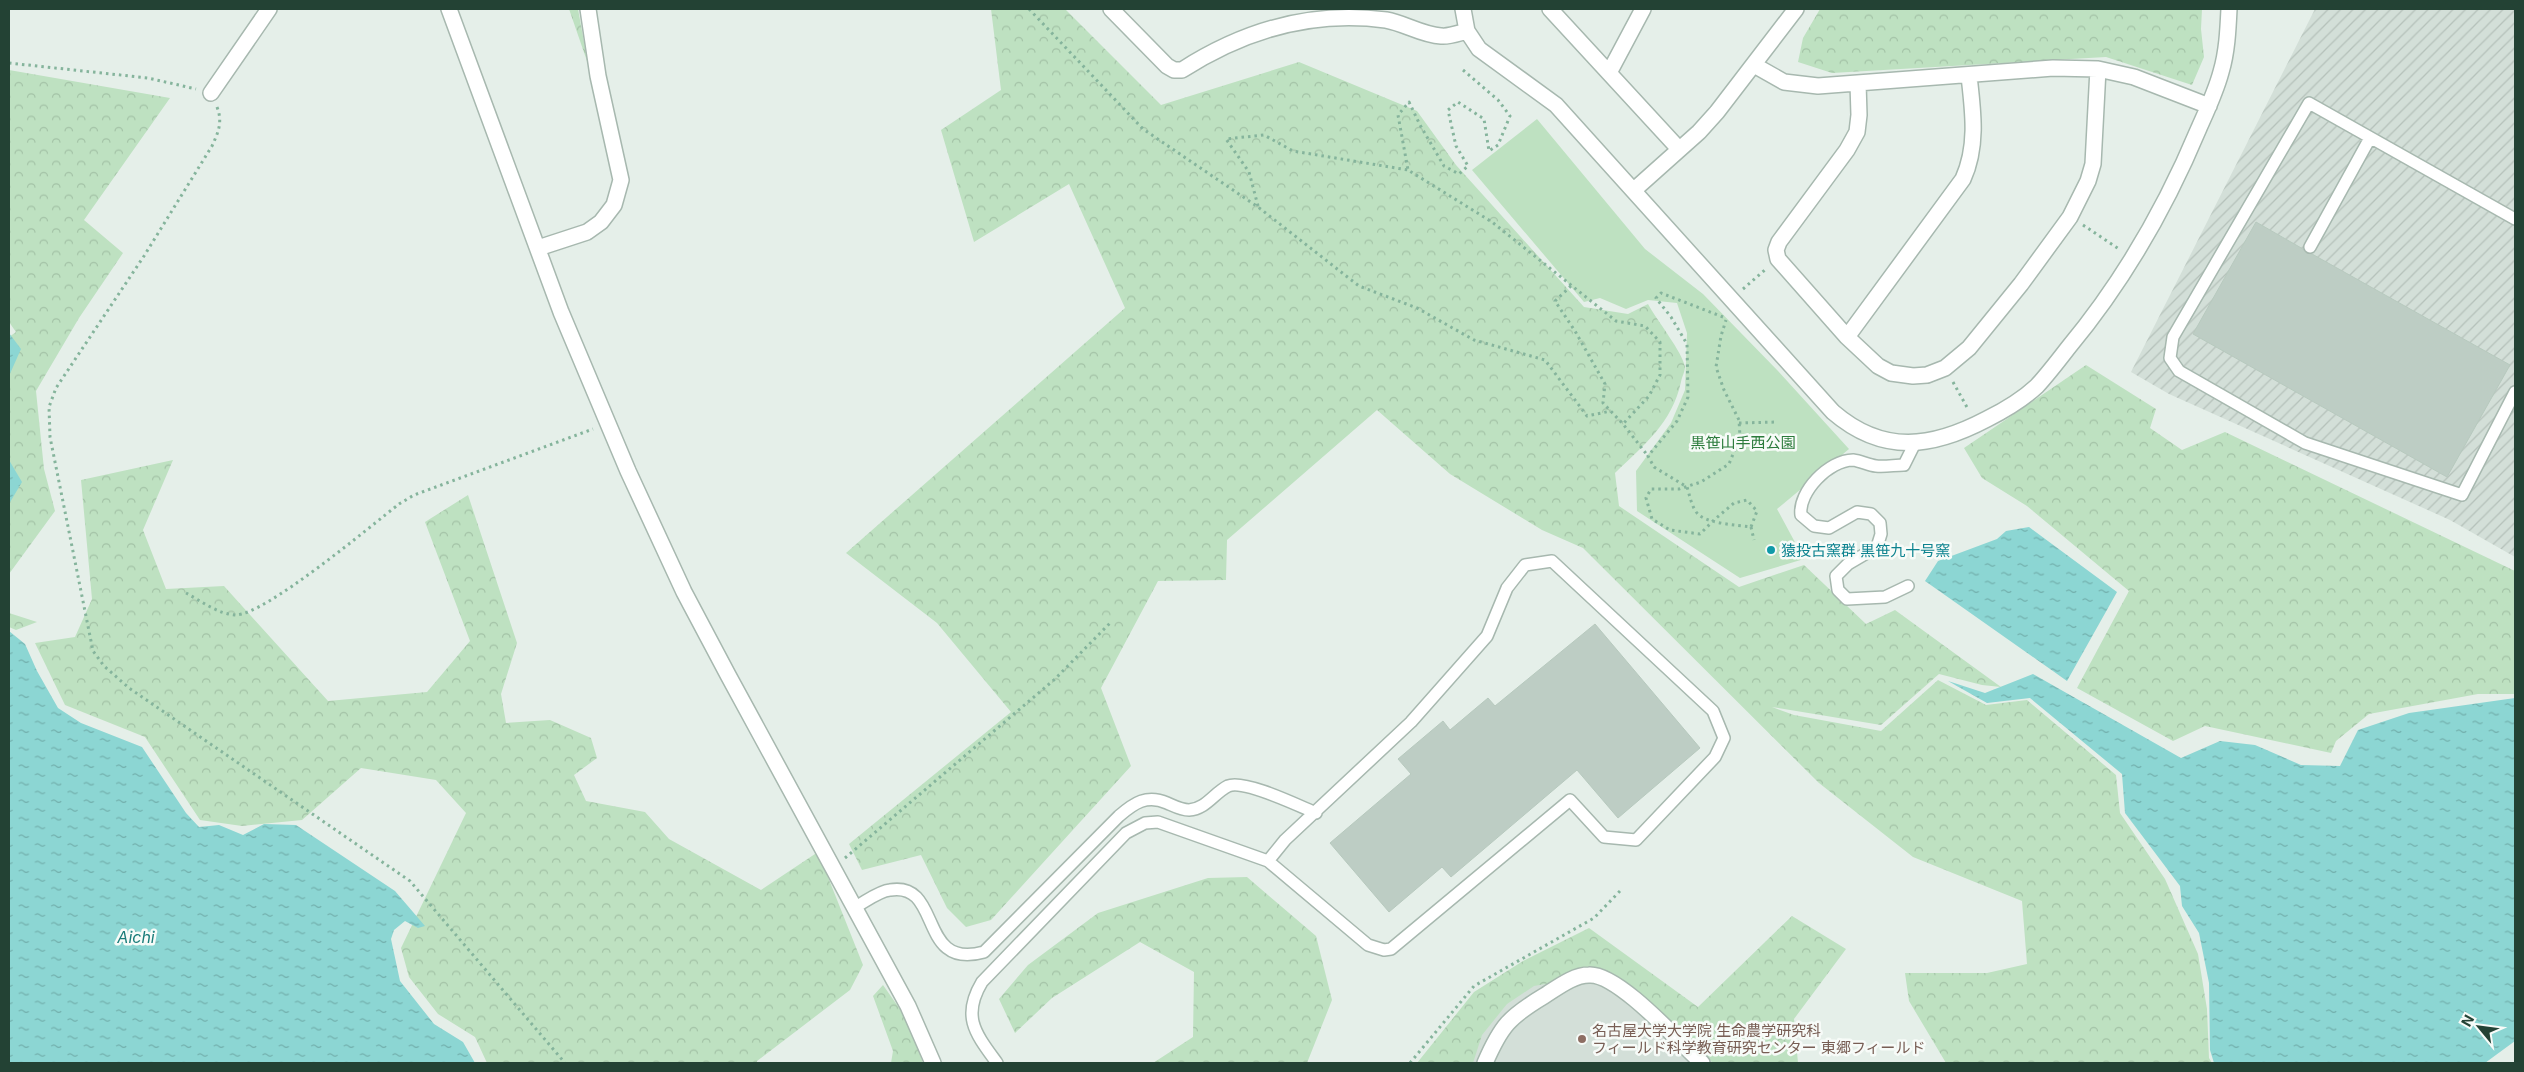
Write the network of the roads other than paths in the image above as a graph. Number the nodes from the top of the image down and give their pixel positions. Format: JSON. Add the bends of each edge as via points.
{"nodes":[{"id":1,"x":269,"y":9,"type":"edge"},
{"id":2,"x":448,"y":9,"type":"edge"},
{"id":3,"x":588,"y":9,"type":"edge"},
{"id":4,"x":1110,"y":9,"type":"edge"},
{"id":5,"x":1463,"y":9,"type":"edge"},
{"id":6,"x":1550,"y":9,"type":"edge"},
{"id":7,"x":1643,"y":9,"type":"edge"},
{"id":8,"x":1796,"y":9,"type":"edge"},
{"id":9,"x":2228,"y":9,"type":"edge"},
{"id":10,"x":1307,"y":14,"type":"edge"},
{"id":11,"x":1389,"y":15,"type":"edge"},
{"id":12,"x":1467,"y":31,"type":"junction"},
{"id":13,"x":1754,"y":65,"type":"junction"},
{"id":14,"x":2098,"y":69,"type":"junction"},
{"id":15,"x":1610,"y":71,"type":"junction"},
{"id":16,"x":1969,"y":76,"type":"junction"},
{"id":17,"x":1858,"y":83,"type":"junction"},
{"id":18,"x":211,"y":93,"type":"road end"},
{"id":19,"x":2209,"y":106,"type":"junction"},
{"id":20,"x":2370,"y":138,"type":"junction"},
{"id":21,"x":1679,"y":149,"type":"junction"},
{"id":22,"x":1634,"y":190,"type":"junction"},
{"id":23,"x":2515,"y":219,"type":"edge"},
{"id":24,"x":2310,"y":247,"type":"dead end"},
{"id":25,"x":538,"y":248,"type":"junction"},
{"id":26,"x":1847,"y":337,"type":"junction"},
{"id":27,"x":2515,"y":392,"type":"edge"},
{"id":28,"x":1915,"y":443,"type":"junction"},
{"id":29,"x":1908,"y":586,"type":"dead end"},
{"id":30,"x":1316,"y":812,"type":"junction"},
{"id":31,"x":1268,"y":861,"type":"junction"},
{"id":32,"x":855,"y":907,"type":"junction"},
{"id":33,"x":933,"y":1063,"type":"edge"},
{"id":34,"x":997,"y":1063,"type":"edge"},
{"id":35,"x":1485,"y":1063,"type":"edge"},
{"id":36,"x":1702,"y":1063,"type":"edge"}],
"edges":[{"from":1,"to":18,"type":"street"},
{"from":2,"to":25,"type":"street"},
{"from":3,"to":25,"type":"street","via":[[598,76],[621,180],[614,205],[602,222],[587,232]]},
{"from":4,"to":10,"type":"street","via":[[1170,69],[1176,71],[1236,40]]},
{"from":5,"to":12,"type":"street"},
{"from":6,"to":15,"type":"street"},
{"from":7,"to":15,"type":"street"},
{"from":8,"to":13,"type":"street"},
{"from":9,"to":19,"type":"street","via":[[2225,57]]},
{"from":10,"to":11,"type":"street","via":[[1351,18]]},
{"from":11,"to":12,"type":"street","via":[[1441,36]]},
{"from":12,"to":22,"type":"street","via":[[1479,49],[1493,61],[1556,105]]},
{"from":13,"to":17,"type":"street","via":[[1784,82],[1803,86]]},
{"from":13,"to":21,"type":"street","via":[[1717,112]]},
{"from":14,"to":16,"type":"street","via":[[2053,68]]},
{"from":14,"to":19,"type":"street","via":[[2134,77]]},
{"from":14,"to":26,"type":"street","via":[[2092,168],[2070,217],[1969,348],[1945,368],[1927,375],[1891,374],[1870,360]]},
{"from":15,"to":21,"type":"street"},
{"from":16,"to":17,"type":"street"},
{"from":16,"to":26,"type":"street","via":[[1973,144],[1970,164],[1963,179]]},
{"from":17,"to":26,"type":"street","via":[[1856,132],[1847,150],[1776,250],[1778,258]]},
{"from":19,"to":28,"type":"street","via":[[2180,175],[2132,258],[2088,324],[2037,386],[2011,406],[1976,425],[1931,442]]},
{"from":20,"to":23,"type":"lane"},
{"from":20,"to":24,"type":"lane"},
{"from":20,"to":27,"type":"lane","via":[[2309,103],[2173,337],[2170,358],[2179,371],[2305,443],[2462,495]]},
{"from":21,"to":22,"type":"street"},
{"from":22,"to":28,"type":"street","via":[[1841,419],[1875,438]]},
{"from":25,"to":32,"type":"street","via":[[607,424],[684,592]]},
{"from":28,"to":29,"type":"lane","via":[[1904,465],[1876,466],[1852,460],[1831,466],[1807,492],[1800,506],[1801,515],[1814,526],[1828,528],[1857,512],[1871,514],[1880,523],[1877,547],[1848,564],[1836,576],[1838,590],[1847,599],[1885,597]]},
{"from":30,"to":31,"type":"lane","via":[[1285,840]]},
{"from":30,"to":31,"type":"lane","via":[[1412,722],[1487,636],[1507,588],[1525,564],[1552,561],[1713,711],[1724,738],[1715,758],[1636,840],[1604,837],[1570,800],[1392,949],[1368,945]]},
{"from":30,"to":32,"type":"lane","via":[[1261,790],[1236,785],[1228,786],[1199,808],[1190,810],[1156,799],[1140,801],[1119,816],[984,952],[971,955],[948,951],[922,905],[906,891],[888,890]]},
{"from":31,"to":34,"type":"lane","via":[[1158,822],[1145,823],[1126,833],[992,971],[976,993],[972,1024],[976,1035]]},
{"from":32,"to":33,"type":"street","via":[[908,1006]]},
{"from":35,"to":36,"type":"street","via":[[1497,1035],[1515,1013],[1562,985],[1589,974],[1601,976],[1629,994]]}]}
